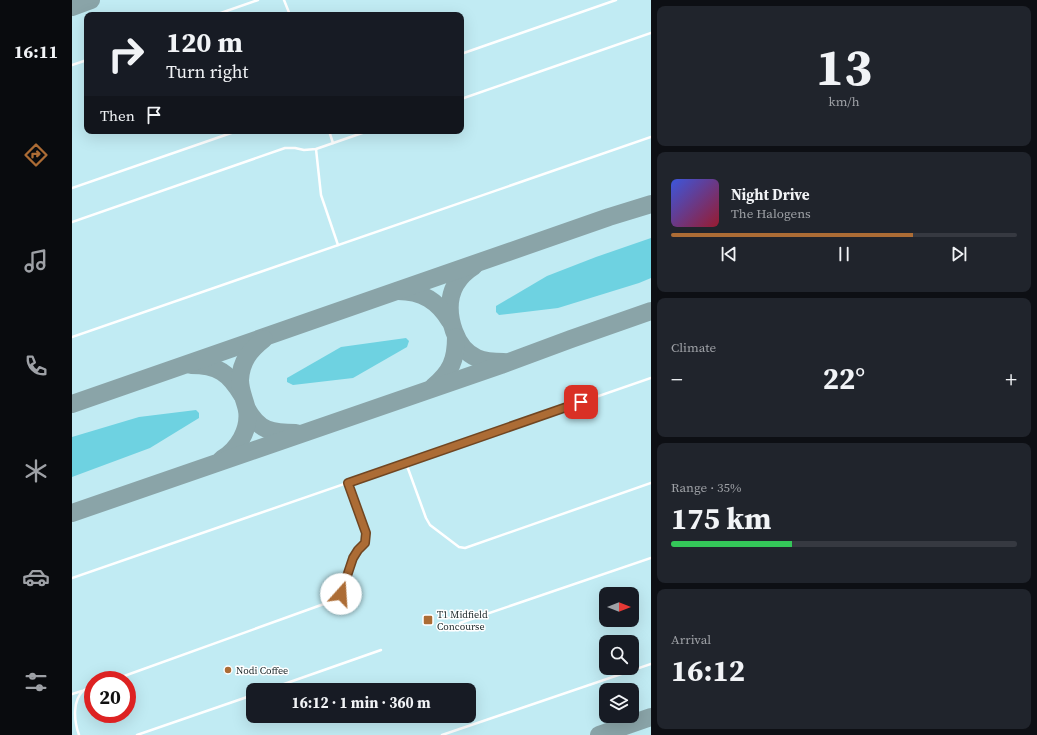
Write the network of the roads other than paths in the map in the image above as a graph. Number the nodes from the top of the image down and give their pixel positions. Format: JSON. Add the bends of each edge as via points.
{"nodes":[{"id":1,"x":258,"y":0,"type":"edge"},
{"id":2,"x":284,"y":0,"type":"edge"},
{"id":3,"x":616,"y":0,"type":"edge"},
{"id":4,"x":224,"y":12,"type":"edge"},
{"id":5,"x":289,"y":12,"type":"edge"},
{"id":6,"x":651,"y":33,"type":"edge"},
{"id":7,"x":464,"y":53,"type":"edge"},
{"id":8,"x":84,"y":61,"type":"edge"},
{"id":9,"x":72,"y":65,"type":"edge"},
{"id":10,"x":464,"y":98,"type":"edge"},
{"id":11,"x":228,"y":134,"type":"edge"},
{"id":12,"x":329,"y":134,"type":"edge"},
{"id":13,"x":359,"y":134,"type":"edge"},
{"id":14,"x":651,"y":137,"type":"edge"},
{"id":15,"x":333,"y":143,"type":"junction"},
{"id":16,"x":316,"y":149,"type":"junction"},
{"id":17,"x":72,"y":188,"type":"edge"},
{"id":18,"x":72,"y":222,"type":"edge"},
{"id":19,"x":338,"y":245,"type":"junction"},
{"id":20,"x":72,"y":337,"type":"edge"},
{"id":21,"x":651,"y":378,"type":"edge"},
{"id":22,"x":406,"y":463,"type":"junction"},
{"id":23,"x":348,"y":483,"type":"junction"},
{"id":24,"x":651,"y":483,"type":"edge"},
{"id":25,"x":651,"y":558,"type":"edge"},
{"id":26,"x":72,"y":578,"type":"edge"},
{"id":27,"x":460,"y":623,"type":"dead end"},
{"id":28,"x":382,"y":650,"type":"dead end"},
{"id":29,"x":651,"y":664,"type":"edge"},
{"id":30,"x":136,"y":672,"type":"edge"},
{"id":31,"x":287,"y":683,"type":"edge"},
{"id":32,"x":84,"y":690,"type":"joint"},
{"id":33,"x":72,"y":694,"type":"edge"},
{"id":34,"x":246,"y":697,"type":"edge"},
{"id":35,"x":79,"y":735,"type":"edge"},
{"id":36,"x":137,"y":735,"type":"edge"},
{"id":37,"x":442,"y":735,"type":"edge"}],
"edges":[{"from":1,"to":4,"type":"lane"},
{"from":2,"to":5,"type":"lane"},
{"from":3,"to":7,"type":"lane"},
{"from":6,"to":10,"type":"lane"},
{"from":8,"to":9,"type":"lane"},
{"from":11,"to":17,"type":"lane"},
{"from":12,"to":15,"type":"lane"},
{"from":13,"to":15,"type":"lane"},
{"from":14,"to":19,"type":"lane"},
{"from":15,"to":16,"type":"lane"},
{"from":16,"to":18,"type":"lane","via":[[285,148]]},
{"from":16,"to":19,"type":"lane","via":[[321,195]]},
{"from":19,"to":20,"type":"lane"},
{"from":21,"to":22,"type":"lane"},
{"from":22,"to":23,"type":"lane"},
{"from":22,"to":24,"type":"lane","via":[[430,525],[459,548]]},
{"from":23,"to":26,"type":"lane"},
{"from":23,"to":30,"type":"lane","via":[[366,533],[365,543],[353,558],[341,594],[335,600]]},
{"from":25,"to":27,"type":"lane"},
{"from":28,"to":31,"type":"lane"},
{"from":29,"to":37,"type":"lane"},
{"from":32,"to":33,"type":"lane"},
{"from":32,"to":35,"type":"lane","via":[[74,702],[73,712]]},
{"from":34,"to":36,"type":"lane"}]}
